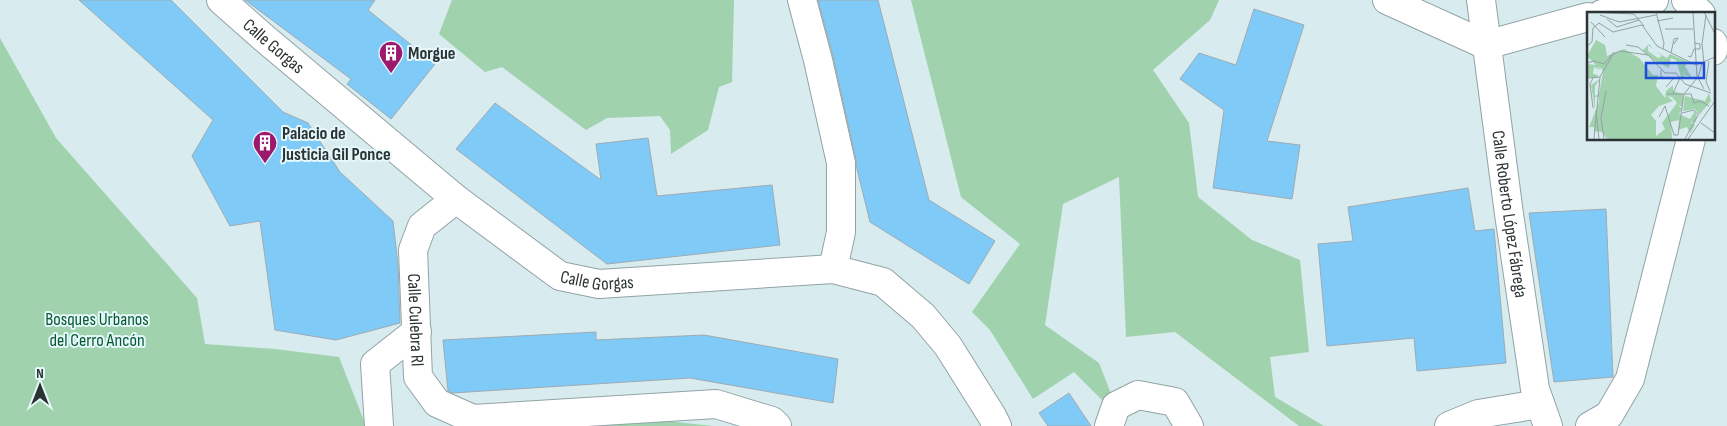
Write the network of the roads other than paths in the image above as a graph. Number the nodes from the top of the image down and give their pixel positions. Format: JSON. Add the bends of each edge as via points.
{"nodes":[{"id":1,"x":222,"y":0,"type":"edge"},
{"id":2,"x":802,"y":0,"type":"edge"},
{"id":3,"x":1387,"y":0,"type":"edge"},
{"id":4,"x":1480,"y":0,"type":"edge"},
{"id":5,"x":1654,"y":0,"type":"edge"},
{"id":6,"x":1686,"y":0,"type":"edge"},
{"id":7,"x":1609,"y":12,"type":"edge"},
{"id":8,"x":1699,"y":12,"type":"edge"},
{"id":9,"x":1587,"y":17,"type":"edge"},
{"id":10,"x":1486,"y":44,"type":"junction"},
{"id":11,"x":1691,"y":140,"type":"edge"},
{"id":12,"x":456,"y":199,"type":"junction"},
{"id":13,"x":833,"y":269,"type":"junction"},
{"id":14,"x":417,"y":331,"type":"junction"},
{"id":15,"x":1544,"y":415,"type":"edge"},
{"id":16,"x":379,"y":426,"type":"edge"},
{"id":17,"x":777,"y":426,"type":"edge"},
{"id":18,"x":997,"y":426,"type":"edge"},
{"id":19,"x":1109,"y":426,"type":"edge"},
{"id":20,"x":1189,"y":426,"type":"edge"},
{"id":21,"x":1449,"y":426,"type":"edge"},
{"id":22,"x":1590,"y":426,"type":"edge"}],
"edges":[{"from":1,"to":12,"type":"street","name":"Calle Gorgas"},
{"from":2,"to":13,"type":"street","via":[[841,163],[840,232]]},
{"from":3,"to":10,"type":"street"},
{"from":4,"to":10,"type":"street","name":"Calle Roberto López Fábrega"},
{"from":5,"to":7,"type":"street"},
{"from":6,"to":8,"type":"street"},
{"from":9,"to":10,"type":"street"},
{"from":10,"to":15,"type":"street","name":"Calle Roberto López Fábrega","via":[[1535,389]]},
{"from":11,"to":22,"type":"street","via":[[1630,379],[1609,415]]},
{"from":12,"to":13,"type":"street","name":"Calle Gorgas","via":[[560,276],[599,284]]},
{"from":12,"to":14,"type":"street","name":"Calle Culebra Rl","via":[[422,226],[413,250]]},
{"from":13,"to":18,"type":"street","name":"Calle Gorgas","via":[[884,282],[923,316],[948,346]]},
{"from":14,"to":16,"type":"street","via":[[375,364]]},
{"from":14,"to":17,"type":"street","name":"Calle Culebra Rl","via":[[418,377],[438,403],[473,419],[716,404],[772,421]]},
{"from":15,"to":21,"type":"street","via":[[1478,414]]},
{"from":19,"to":20,"type":"street","via":[[1116,406],[1138,395],[1175,402]]}]}
